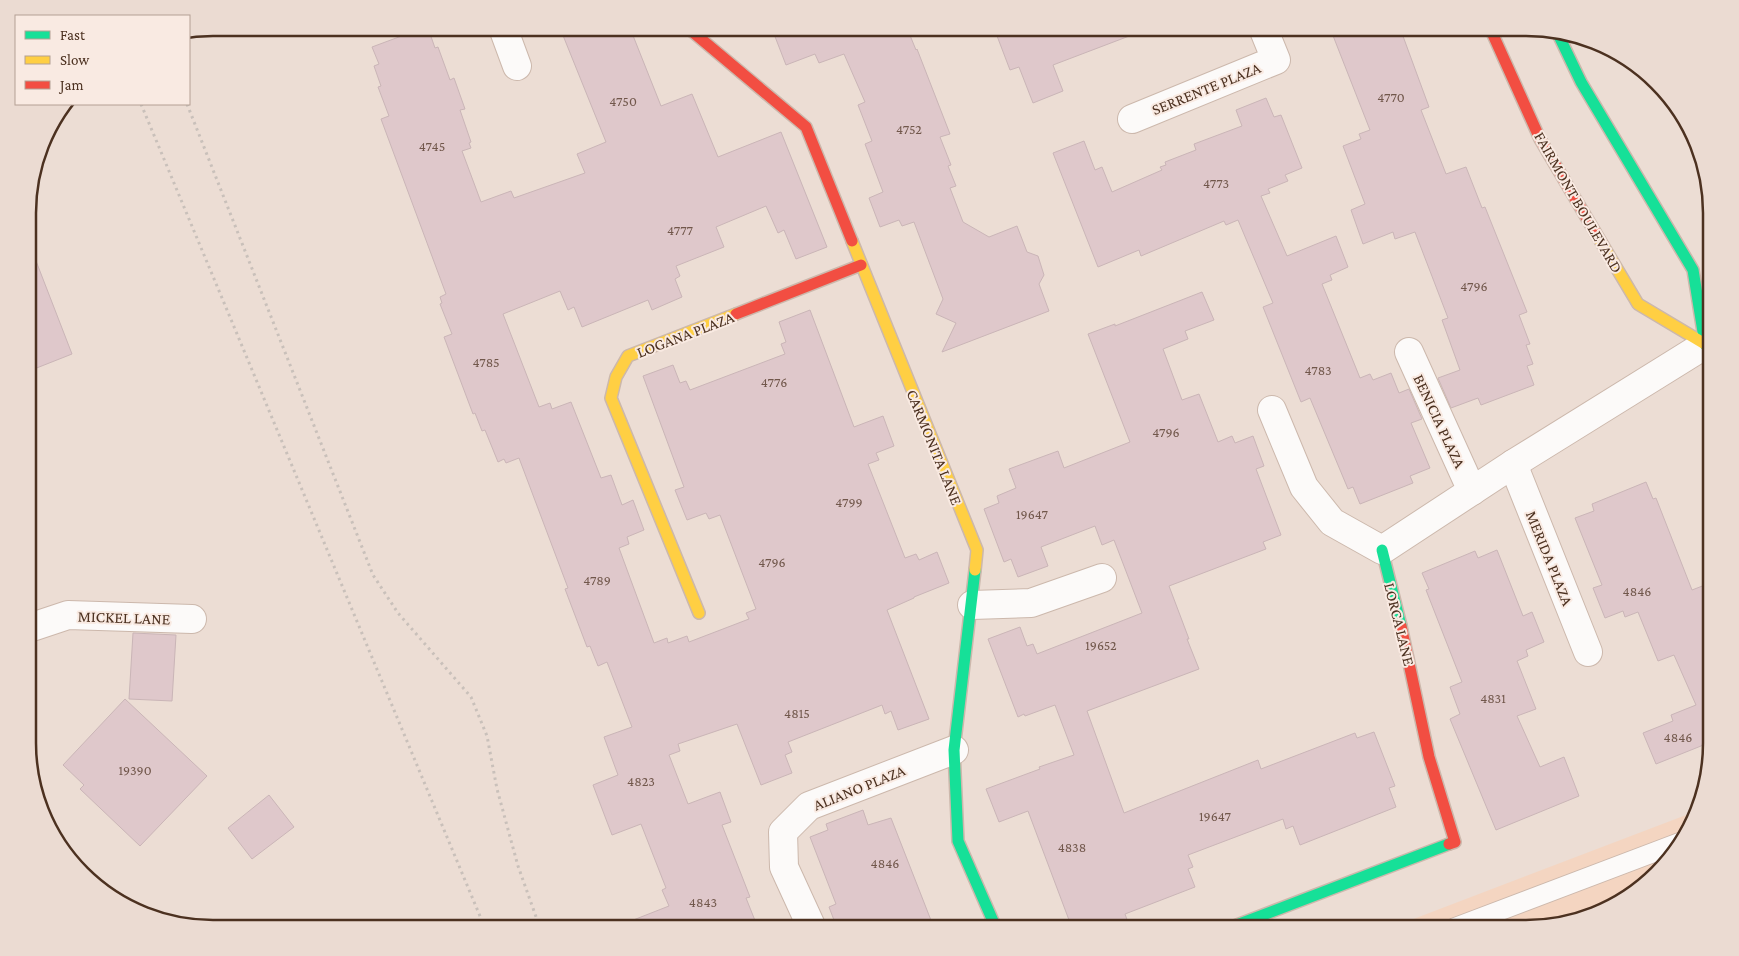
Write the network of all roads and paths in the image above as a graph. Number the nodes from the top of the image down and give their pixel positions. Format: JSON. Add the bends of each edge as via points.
{"nodes":[{"id":1,"x":506,"y":36,"type":"edge"},
{"id":2,"x":698,"y":36,"type":"edge"},
{"id":3,"x":1266,"y":36,"type":"edge"},
{"id":4,"x":1494,"y":36,"type":"edge"},
{"id":5,"x":1561,"y":40,"type":"edge"},
{"id":6,"x":517,"y":66,"type":"dead end"},
{"id":7,"x":141,"y":105,"type":"edge"},
{"id":8,"x":187,"y":105,"type":"edge"},
{"id":9,"x":1132,"y":119,"type":"dead end"},
{"id":10,"x":861,"y":265,"type":"junction"},
{"id":11,"x":1702,"y":314,"type":"edge"},
{"id":12,"x":1702,"y":342,"type":"edge"},
{"id":13,"x":1702,"y":350,"type":"edge"},
{"id":14,"x":1409,"y":352,"type":"dead end"},
{"id":15,"x":1272,"y":410,"type":"dead end"},
{"id":16,"x":1513,"y":464,"type":"junction"},
{"id":17,"x":1472,"y":491,"type":"junction"},
{"id":18,"x":1382,"y":550,"type":"junction"},
{"id":19,"x":1102,"y":578,"type":"dead end"},
{"id":20,"x":972,"y":606,"type":"junction"},
{"id":21,"x":699,"y":613,"type":"dead end"},
{"id":22,"x":192,"y":619,"type":"dead end"},
{"id":23,"x":36,"y":626,"type":"edge"},
{"id":24,"x":1588,"y":652,"type":"dead end"},
{"id":25,"x":954,"y":750,"type":"junction"},
{"id":26,"x":1669,"y":846,"type":"edge"},
{"id":27,"x":482,"y":920,"type":"edge"},
{"id":28,"x":537,"y":920,"type":"edge"},
{"id":29,"x":808,"y":920,"type":"edge"},
{"id":30,"x":993,"y":920,"type":"edge"},
{"id":31,"x":1250,"y":920,"type":"edge"},
{"id":32,"x":1475,"y":920,"type":"edge"}],
"edges":[{"from":1,"to":6,"type":"street"},
{"from":2,"to":10,"type":"street","name":"CARMONITA LANE","via":[[806,127]]},
{"from":3,"to":9,"type":"street","name":"SERRENTE PLAZA","via":[[1276,60]]},
{"from":4,"to":12,"type":"street","name":"FAIRMONT BOULEVARD","via":[[1540,139],[1638,304]]},
{"from":5,"to":11,"type":"street","via":[[1581,82],[1693,270]]},
{"from":7,"to":27,"type":"path"},
{"from":8,"to":28,"type":"path","via":[[373,574],[398,613],[471,697],[487,736],[496,788]]},
{"from":10,"to":20,"type":"street","name":"CARMONITA LANE","via":[[977,550]]},
{"from":10,"to":21,"type":"street","name":"LOGANA PLAZA","via":[[628,356],[616,377],[611,398]]},
{"from":13,"to":16,"type":"street"},
{"from":14,"to":17,"type":"street","name":"BENICIA PLAZA"},
{"from":15,"to":18,"type":"street","via":[[1304,487],[1332,522]]},
{"from":16,"to":17,"type":"street"},
{"from":16,"to":24,"type":"street","name":"MERIDA PLAZA"},
{"from":17,"to":18,"type":"street"},
{"from":18,"to":31,"type":"street","name":"LORCA LANE","via":[[1407,648],[1429,757],[1455,842]]},
{"from":19,"to":20,"type":"street","via":[[1031,603]]},
{"from":20,"to":25,"type":"street","name":"CARMONITA LANE"},
{"from":22,"to":23,"type":"street","name":"MICKEL LANE","via":[[68,615]]},
{"from":25,"to":29,"type":"street","name":"ALIANO PLAZA","via":[[809,806],[782,832],[784,867]]},
{"from":25,"to":30,"type":"street","name":"CARMONITA LANE","via":[[958,841]]},
{"from":26,"to":32,"type":"lane"}]}
